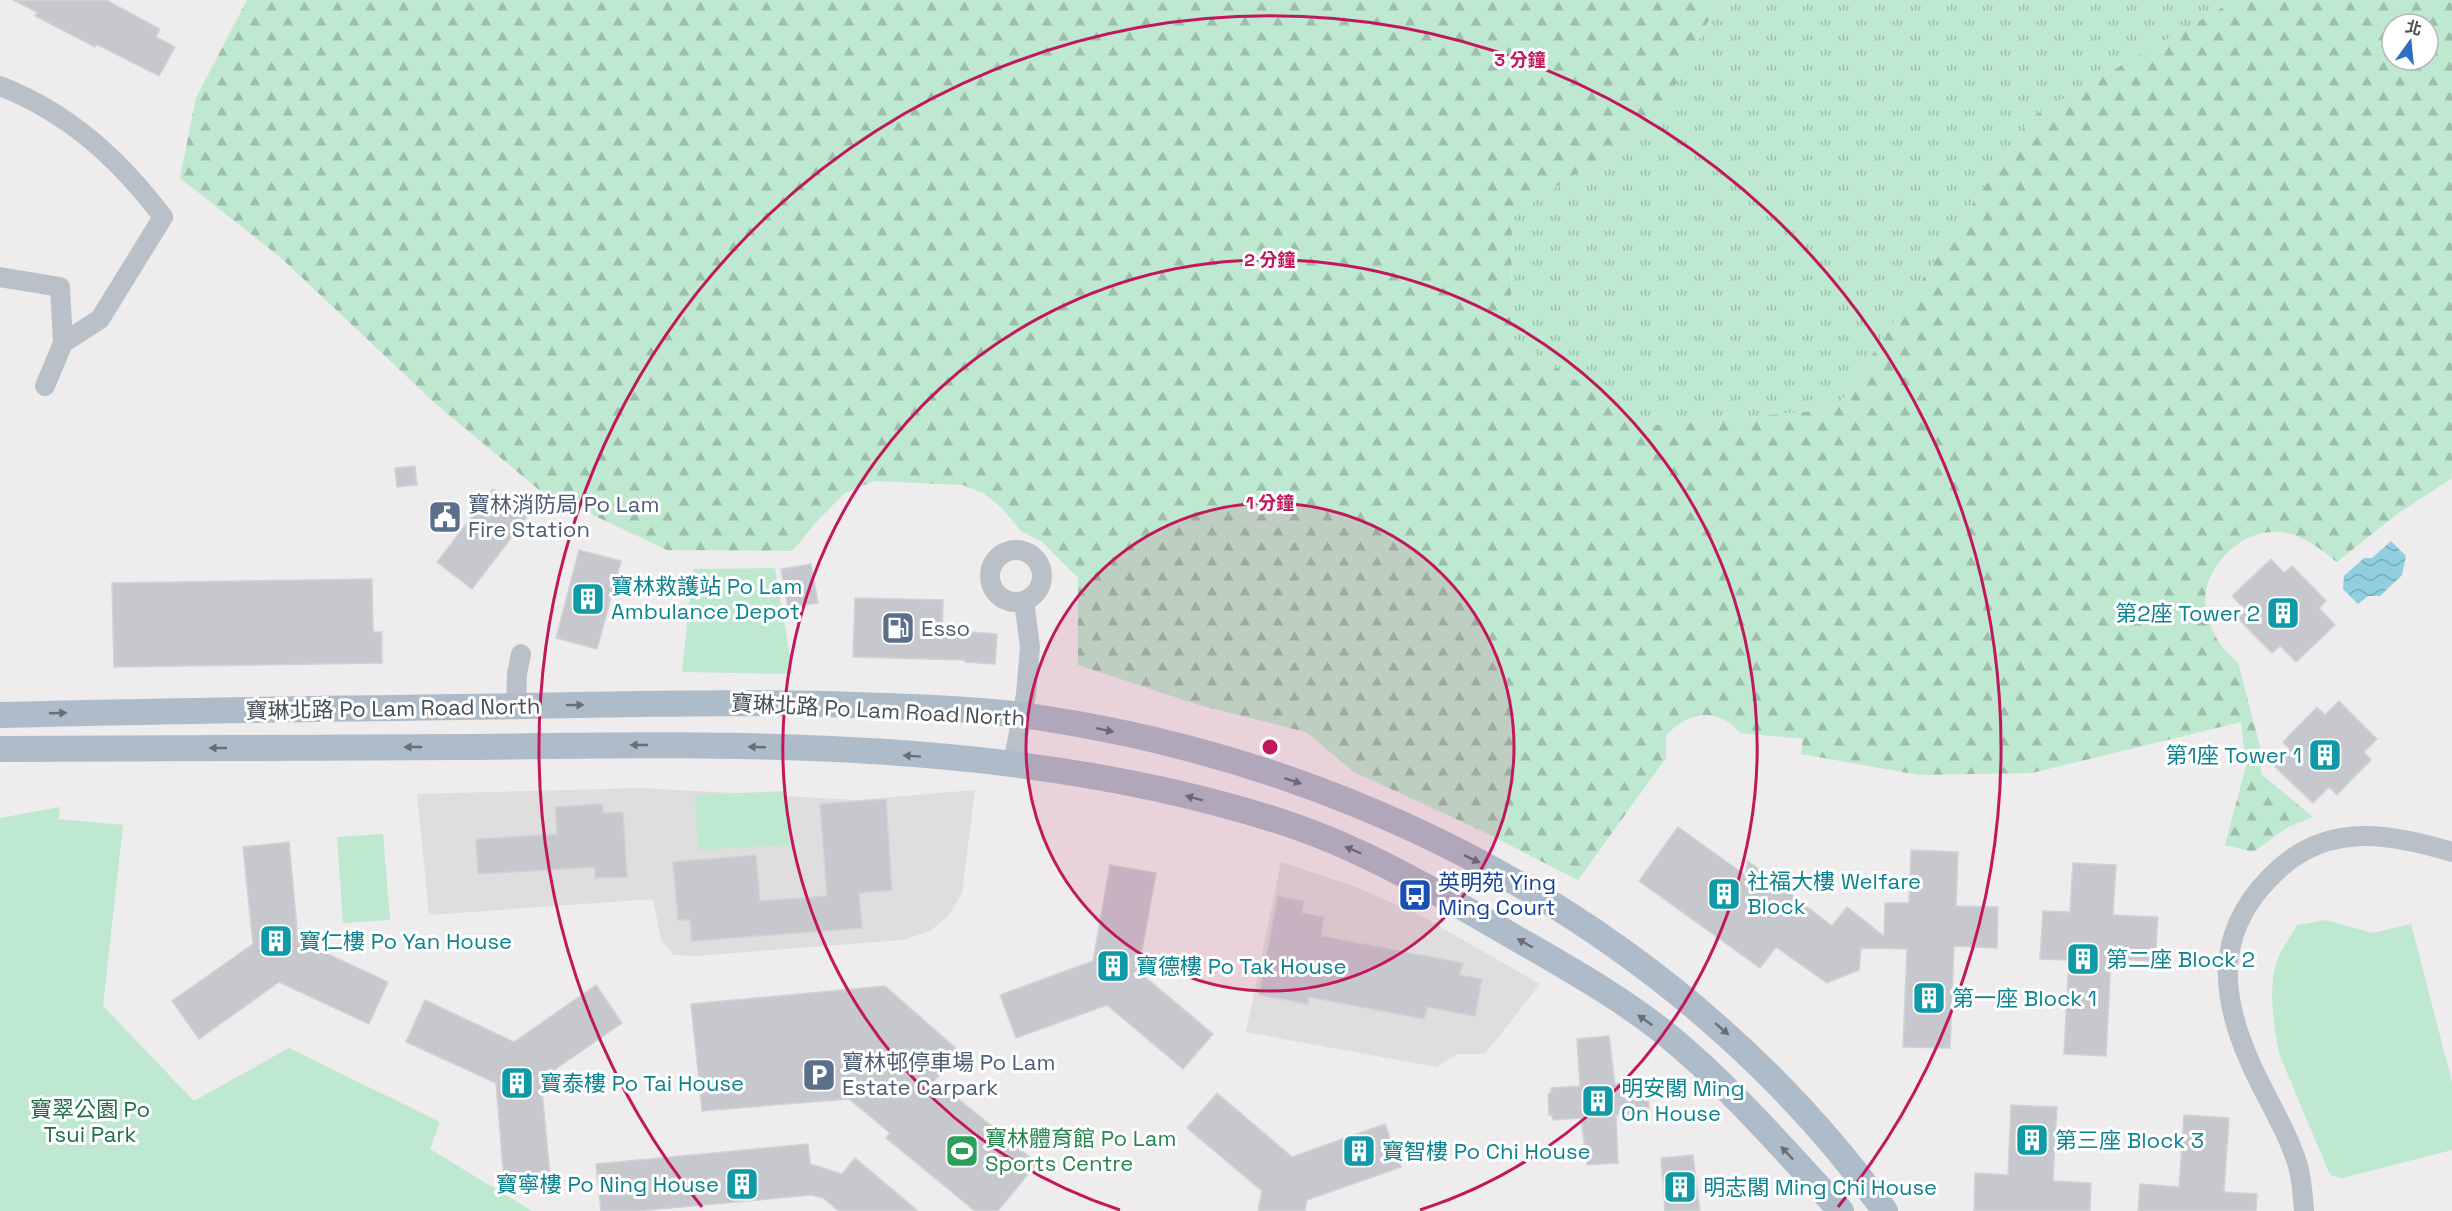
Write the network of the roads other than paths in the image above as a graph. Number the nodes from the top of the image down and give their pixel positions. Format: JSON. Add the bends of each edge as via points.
{"nodes":[{"id":1,"x":0,"y":86,"type":"edge"},
{"id":2,"x":0,"y":278,"type":"edge"},
{"id":3,"x":63,"y":343,"type":"junction"},
{"id":4,"x":45,"y":386,"type":"dead end"},
{"id":5,"x":1024,"y":601,"type":"dead end"},
{"id":6,"x":521,"y":654,"type":"dead end"},
{"id":7,"x":516,"y":706,"type":"junction"},
{"id":8,"x":0,"y":715,"type":"edge"},
{"id":9,"x":1023,"y":716,"type":"junction"},
{"id":10,"x":0,"y":749,"type":"edge"},
{"id":11,"x":1013,"y":764,"type":"junction"},
{"id":12,"x":2452,"y":852,"type":"edge"},
{"id":13,"x":1841,"y":1211,"type":"edge"},
{"id":14,"x":1885,"y":1211,"type":"edge"},
{"id":15,"x":2304,"y":1211,"type":"edge"}],
"edges":[{"from":1,"to":3,"type":"street","via":[[62,117],[98,143],[133,177],[163,217],[100,319]]},
{"from":2,"to":3,"type":"street","via":[[60,287]]},
{"from":3,"to":4,"type":"street"},
{"from":5,"to":9,"type":"street","via":[[1030,647]]},
{"from":6,"to":7,"type":"street"},
{"from":8,"to":7,"type":"main road","name":"寶琳北路 Po Lam Road North","one_way":true},
{"from":7,"to":9,"type":"main road","name":"寶琳北路 Po Lam Road North","one_way":true,"via":[[786,702]]},
{"from":9,"to":11,"type":"street"},
{"from":9,"to":14,"type":"main road","name":"寶琳北路 Po Lam Road North","one_way":true,"via":[[1137,737],[1245,765],[1306,785],[1489,866],[1600,934],[1702,1011],[1802,1107]]},
{"from":11,"to":10,"type":"main road","name":"寶琳北路 Po Lam Road North","one_way":true,"via":[[698,744]]},
{"from":13,"to":11,"type":"main road","name":"寶琳北路 Po Lam Road North","one_way":true,"via":[[1745,1108],[1666,1034],[1575,972],[1419,881],[1286,824],[1149,786]]},
{"from":12,"to":15,"type":"street","via":[[2376,834],[2320,843],[2267,879],[2236,923],[2227,975],[2231,1011],[2250,1063],[2295,1157]]}]}
